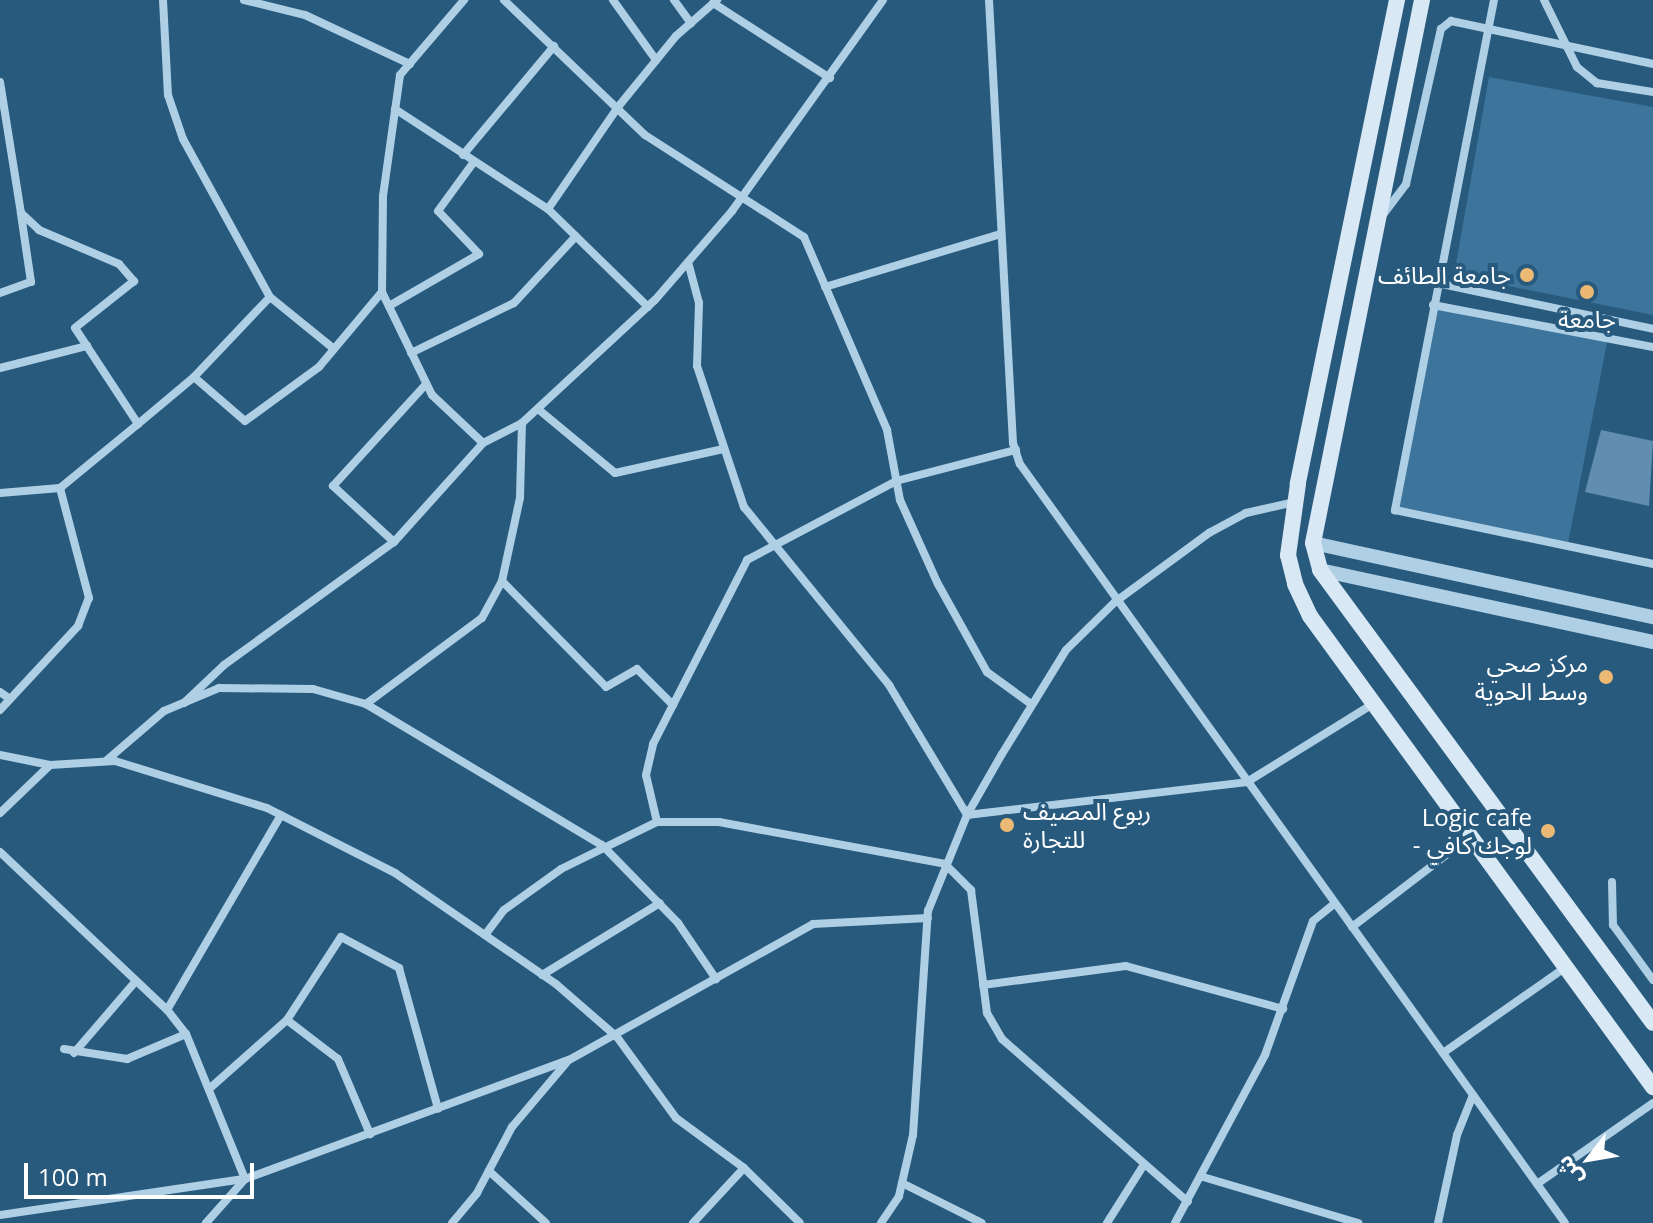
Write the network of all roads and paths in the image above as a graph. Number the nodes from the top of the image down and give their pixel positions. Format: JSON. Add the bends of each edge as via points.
{"nodes":[{"id":1,"x":163,"y":0,"type":"edge"},
{"id":2,"x":244,"y":0,"type":"edge"},
{"id":3,"x":464,"y":0,"type":"edge"},
{"id":4,"x":504,"y":0,"type":"edge"},
{"id":5,"x":613,"y":0,"type":"edge"},
{"id":6,"x":674,"y":0,"type":"edge"},
{"id":7,"x":883,"y":0,"type":"edge"},
{"id":8,"x":989,"y":0,"type":"edge"},
{"id":9,"x":1397,"y":0,"type":"edge"},
{"id":10,"x":1422,"y":0,"type":"edge"},
{"id":11,"x":1494,"y":0,"type":"edge"},
{"id":12,"x":1544,"y":0,"type":"edge"},
{"id":13,"x":715,"y":2,"type":"edge"},
{"id":14,"x":691,"y":23,"type":"junction"},
{"id":15,"x":1488,"y":25,"type":"junction"},
{"id":16,"x":1565,"y":45,"type":"junction"},
{"id":17,"x":554,"y":46,"type":"junction"},
{"id":18,"x":656,"y":60,"type":"junction"},
{"id":19,"x":410,"y":64,"type":"junction"},
{"id":20,"x":1653,"y":64,"type":"edge"},
{"id":21,"x":830,"y":78,"type":"junction"},
{"id":22,"x":0,"y":82,"type":"edge"},
{"id":23,"x":1653,"y":92,"type":"edge"},
{"id":24,"x":0,"y":99,"type":"edge"},
{"id":25,"x":618,"y":107,"type":"junction"},
{"id":26,"x":395,"y":109,"type":"junction"},
{"id":27,"x":463,"y":155,"type":"junction"},
{"id":28,"x":473,"y":163,"type":"junction"},
{"id":29,"x":742,"y":198,"type":"junction"},
{"id":30,"x":548,"y":209,"type":"junction"},
{"id":31,"x":21,"y":213,"type":"junction"},
{"id":32,"x":1377,"y":223,"type":"junction"},
{"id":33,"x":1001,"y":234,"type":"junction"},
{"id":34,"x":576,"y":236,"type":"junction"},
{"id":35,"x":688,"y":262,"type":"junction"},
{"id":36,"x":1437,"y":283,"type":"junction"},
{"id":37,"x":825,"y":287,"type":"junction"},
{"id":38,"x":382,"y":292,"type":"junction"},
{"id":39,"x":0,"y":293,"type":"edge"},
{"id":40,"x":270,"y":297,"type":"junction"},
{"id":41,"x":1433,"y":305,"type":"junction"},
{"id":42,"x":389,"y":306,"type":"junction"},
{"id":43,"x":648,"y":307,"type":"junction"},
{"id":44,"x":1653,"y":329,"type":"edge"},
{"id":45,"x":87,"y":346,"type":"junction"},
{"id":46,"x":1653,"y":347,"type":"edge"},
{"id":47,"x":334,"y":349,"type":"junction"},
{"id":48,"x":411,"y":353,"type":"junction"},
{"id":49,"x":0,"y":368,"type":"edge"},
{"id":50,"x":194,"y":377,"type":"junction"},
{"id":51,"x":426,"y":384,"type":"junction"},
{"id":52,"x":538,"y":409,"type":"junction"},
{"id":53,"x":522,"y":423,"type":"junction"},
{"id":54,"x":138,"y":424,"type":"junction"},
{"id":55,"x":483,"y":443,"type":"junction"},
{"id":56,"x":723,"y":449,"type":"junction"},
{"id":57,"x":1016,"y":450,"type":"junction"},
{"id":58,"x":896,"y":481,"type":"junction"},
{"id":59,"x":60,"y":488,"type":"junction"},
{"id":60,"x":0,"y":493,"type":"edge"},
{"id":61,"x":1296,"y":502,"type":"junction"},
{"id":62,"x":394,"y":542,"type":"junction"},
{"id":63,"x":774,"y":542,"type":"junction"},
{"id":64,"x":1313,"y":543,"type":"junction"},
{"id":65,"x":1653,"y":564,"type":"edge"},
{"id":66,"x":1320,"y":570,"type":"junction"},
{"id":67,"x":502,"y":581,"type":"junction"},
{"id":68,"x":1115,"y":602,"type":"junction"},
{"id":69,"x":1653,"y":617,"type":"edge"},
{"id":70,"x":1653,"y":642,"type":"edge"},
{"id":71,"x":0,"y":692,"type":"edge"},
{"id":72,"x":10,"y":699,"type":"junction"},
{"id":73,"x":184,"y":703,"type":"junction"},
{"id":74,"x":366,"y":704,"type":"junction"},
{"id":75,"x":1031,"y":704,"type":"junction"},
{"id":76,"x":1374,"y":704,"type":"junction"},
{"id":77,"x":673,"y":705,"type":"junction"},
{"id":78,"x":0,"y":710,"type":"edge"},
{"id":79,"x":0,"y":755,"type":"edge"},
{"id":80,"x":106,"y":761,"type":"junction"},
{"id":81,"x":50,"y":765,"type":"junction"},
{"id":82,"x":1247,"y":782,"type":"junction"},
{"id":83,"x":0,"y":813,"type":"edge"},
{"id":84,"x":281,"y":815,"type":"junction"},
{"id":85,"x":967,"y":815,"type":"junction"},
{"id":86,"x":657,"y":822,"type":"junction"},
{"id":87,"x":1471,"y":836,"type":"junction"},
{"id":88,"x":602,"y":845,"type":"junction"},
{"id":89,"x":0,"y":852,"type":"edge"},
{"id":90,"x":945,"y":864,"type":"junction"},
{"id":91,"x":1612,"y":882,"type":"dead end"},
{"id":92,"x":660,"y":903,"type":"junction"},
{"id":93,"x":1335,"y":903,"type":"junction"},
{"id":94,"x":928,"y":918,"type":"junction"},
{"id":95,"x":1352,"y":927,"type":"junction"},
{"id":96,"x":485,"y":935,"type":"junction"},
{"id":97,"x":1566,"y":967,"type":"junction"},
{"id":98,"x":542,"y":975,"type":"junction"},
{"id":99,"x":716,"y":979,"type":"junction"},
{"id":100,"x":1653,"y":980,"type":"edge"},
{"id":101,"x":136,"y":981,"type":"junction"},
{"id":102,"x":983,"y":985,"type":"junction"},
{"id":103,"x":1283,"y":1009,"type":"junction"},
{"id":104,"x":167,"y":1010,"type":"junction"},
{"id":105,"x":287,"y":1020,"type":"junction"},
{"id":106,"x":1653,"y":1023,"type":"edge"},
{"id":107,"x":186,"y":1034,"type":"junction"},
{"id":108,"x":617,"y":1037,"type":"junction"},
{"id":109,"x":64,"y":1049,"type":"dead end"},
{"id":110,"x":74,"y":1053,"type":"junction"},
{"id":111,"x":1443,"y":1053,"type":"junction"},
{"id":112,"x":569,"y":1060,"type":"junction"},
{"id":113,"x":1653,"y":1087,"type":"edge"},
{"id":114,"x":209,"y":1089,"type":"junction"},
{"id":115,"x":1473,"y":1095,"type":"junction"},
{"id":116,"x":1653,"y":1103,"type":"edge"},
{"id":117,"x":438,"y":1109,"type":"junction"},
{"id":118,"x":370,"y":1134,"type":"junction"},
{"id":119,"x":1143,"y":1166,"type":"junction"},
{"id":120,"x":744,"y":1168,"type":"junction"},
{"id":121,"x":489,"y":1171,"type":"junction"},
{"id":122,"x":1203,"y":1177,"type":"junction"},
{"id":123,"x":245,"y":1179,"type":"junction"},
{"id":124,"x":902,"y":1183,"type":"junction"},
{"id":125,"x":1537,"y":1184,"type":"junction"},
{"id":126,"x":1188,"y":1202,"type":"junction"},
{"id":127,"x":22,"y":1214,"type":"junction"},
{"id":128,"x":0,"y":1215,"type":"edge"},
{"id":129,"x":13,"y":1223,"type":"edge"},
{"id":130,"x":206,"y":1223,"type":"edge"},
{"id":131,"x":452,"y":1223,"type":"edge"},
{"id":132,"x":546,"y":1223,"type":"edge"},
{"id":133,"x":693,"y":1223,"type":"edge"},
{"id":134,"x":800,"y":1223,"type":"edge"},
{"id":135,"x":881,"y":1223,"type":"edge"},
{"id":136,"x":982,"y":1223,"type":"edge"},
{"id":137,"x":1107,"y":1223,"type":"edge"},
{"id":138,"x":1175,"y":1223,"type":"edge"},
{"id":139,"x":1358,"y":1223,"type":"edge"},
{"id":140,"x":1438,"y":1223,"type":"edge"},
{"id":141,"x":1565,"y":1223,"type":"edge"}],
"edges":[{"from":1,"to":40,"type":"street","via":[[168,95],[183,139]]},
{"from":2,"to":19,"type":"street","via":[[305,15]]},
{"from":3,"to":19,"type":"street"},
{"from":4,"to":17,"type":"street"},
{"from":5,"to":18,"type":"street"},
{"from":6,"to":14,"type":"street"},
{"from":7,"to":21,"type":"street"},
{"from":8,"to":33,"type":"street"},
{"from":9,"to":61,"type":"main road"},
{"from":10,"to":32,"type":"main road"},
{"from":11,"to":15,"type":"street"},
{"from":12,"to":16,"type":"street"},
{"from":13,"to":14,"type":"street"},
{"from":13,"to":21,"type":"street"},
{"from":14,"to":18,"type":"street"},
{"from":15,"to":16,"type":"street"},
{"from":15,"to":32,"type":"street","via":[[1451,21],[1441,29],[1406,184]]},
{"from":15,"to":36,"type":"street"},
{"from":16,"to":20,"type":"street"},
{"from":16,"to":23,"type":"street","via":[[1577,67],[1597,83]]},
{"from":17,"to":25,"type":"street"},
{"from":17,"to":27,"type":"street"},
{"from":18,"to":25,"type":"street"},
{"from":19,"to":26,"type":"street","via":[[400,75]]},
{"from":21,"to":29,"type":"street"},
{"from":22,"to":24,"type":"street"},
{"from":24,"to":31,"type":"street"},
{"from":25,"to":29,"type":"street","via":[[645,135]]},
{"from":25,"to":30,"type":"street"},
{"from":26,"to":27,"type":"street"},
{"from":26,"to":38,"type":"street","via":[[383,196]]},
{"from":27,"to":28,"type":"street"},
{"from":28,"to":30,"type":"street"},
{"from":28,"to":42,"type":"street","via":[[438,211],[479,254]]},
{"from":29,"to":35,"type":"street"},
{"from":29,"to":37,"type":"street","via":[[804,237]]},
{"from":30,"to":34,"type":"street"},
{"from":31,"to":39,"type":"street","via":[[31,282]]},
{"from":31,"to":45,"type":"street","via":[[39,230],[119,264],[134,281],[75,328]]},
{"from":32,"to":64,"type":"main road"},
{"from":33,"to":37,"type":"street"},
{"from":33,"to":57,"type":"street"},
{"from":34,"to":43,"type":"street"},
{"from":34,"to":48,"type":"street","via":[[514,303]]},
{"from":35,"to":43,"type":"street"},
{"from":35,"to":56,"type":"street","via":[[699,303],[697,366]]},
{"from":36,"to":41,"type":"street"},
{"from":36,"to":44,"type":"street"},
{"from":37,"to":58,"type":"street","via":[[887,430]]},
{"from":38,"to":42,"type":"street"},
{"from":38,"to":47,"type":"street"},
{"from":40,"to":47,"type":"street"},
{"from":40,"to":50,"type":"street"},
{"from":41,"to":46,"type":"street"},
{"from":41,"to":65,"type":"street","via":[[1395,510]]},
{"from":42,"to":48,"type":"street"},
{"from":43,"to":52,"type":"street"},
{"from":45,"to":49,"type":"street"},
{"from":45,"to":54,"type":"street"},
{"from":47,"to":50,"type":"street","via":[[245,421]]},
{"from":48,"to":51,"type":"street"},
{"from":50,"to":54,"type":"street"},
{"from":51,"to":55,"type":"street"},
{"from":51,"to":62,"type":"street","via":[[333,486]]},
{"from":52,"to":53,"type":"street"},
{"from":52,"to":56,"type":"street","via":[[615,473]]},
{"from":53,"to":55,"type":"street"},
{"from":53,"to":67,"type":"street","via":[[520,498]]},
{"from":54,"to":59,"type":"street"},
{"from":55,"to":62,"type":"street"},
{"from":56,"to":63,"type":"street","via":[[744,507]]},
{"from":57,"to":58,"type":"street"},
{"from":57,"to":68,"type":"street","via":[[1034,489]]},
{"from":58,"to":63,"type":"street"},
{"from":58,"to":75,"type":"street","via":[[938,584],[987,672]]},
{"from":59,"to":60,"type":"street"},
{"from":59,"to":72,"type":"street","via":[[89,598],[78,626]]},
{"from":61,"to":68,"type":"street","via":[[1246,513],[1209,533]]},
{"from":61,"to":76,"type":"main road","via":[[1288,555],[1295,584]]},
{"from":62,"to":73,"type":"street","via":[[224,665]]},
{"from":63,"to":77,"type":"street","via":[[747,560]]},
{"from":63,"to":85,"type":"street","via":[[889,685]]},
{"from":64,"to":66,"type":"main road"},
{"from":64,"to":69,"type":"street"},
{"from":66,"to":70,"type":"street"},
{"from":66,"to":106,"type":"main road"},
{"from":67,"to":74,"type":"street","via":[[482,618]]},
{"from":67,"to":77,"type":"street","via":[[606,687],[637,669]]},
{"from":68,"to":75,"type":"street","via":[[1066,650]]},
{"from":68,"to":82,"type":"street"},
{"from":71,"to":72,"type":"street"},
{"from":72,"to":78,"type":"street"},
{"from":73,"to":74,"type":"street","via":[[219,688],[260,684],[313,689]]},
{"from":73,"to":80,"type":"street","via":[[164,711]]},
{"from":74,"to":88,"type":"street"},
{"from":75,"to":85,"type":"street"},
{"from":76,"to":82,"type":"street"},
{"from":76,"to":87,"type":"main road"},
{"from":77,"to":86,"type":"street","via":[[646,775]]},
{"from":79,"to":81,"type":"street"},
{"from":80,"to":81,"type":"street"},
{"from":80,"to":84,"type":"street"},
{"from":81,"to":83,"type":"street"},
{"from":82,"to":85,"type":"street"},
{"from":82,"to":93,"type":"street"},
{"from":84,"to":96,"type":"street","via":[[395,873]]},
{"from":84,"to":104,"type":"street"},
{"from":85,"to":90,"type":"street"},
{"from":86,"to":88,"type":"street"},
{"from":86,"to":90,"type":"street","via":[[719,822]]},
{"from":87,"to":95,"type":"street"},
{"from":87,"to":97,"type":"main road"},
{"from":88,"to":92,"type":"street"},
{"from":88,"to":96,"type":"street","via":[[504,910]]},
{"from":89,"to":101,"type":"street"},
{"from":90,"to":94,"type":"street"},
{"from":90,"to":102,"type":"street","via":[[971,890]]},
{"from":91,"to":100,"type":"street","via":[[1613,925]]},
{"from":92,"to":98,"type":"street"},
{"from":92,"to":99,"type":"street"},
{"from":93,"to":95,"type":"street"},
{"from":93,"to":103,"type":"street","via":[[1313,921]]},
{"from":94,"to":99,"type":"street","via":[[813,924]]},
{"from":94,"to":124,"type":"street","via":[[913,1135]]},
{"from":95,"to":111,"type":"street"},
{"from":96,"to":98,"type":"street"},
{"from":97,"to":111,"type":"street"},
{"from":97,"to":113,"type":"main road"},
{"from":98,"to":108,"type":"street"},
{"from":99,"to":108,"type":"street"},
{"from":101,"to":104,"type":"street"},
{"from":101,"to":110,"type":"street"},
{"from":102,"to":103,"type":"street","via":[[1126,966]]},
{"from":102,"to":119,"type":"street","via":[[987,1013],[1002,1039]]},
{"from":103,"to":122,"type":"street"},
{"from":104,"to":107,"type":"street"},
{"from":105,"to":114,"type":"street"},
{"from":105,"to":117,"type":"street","via":[[341,937],[399,968]]},
{"from":105,"to":118,"type":"street","via":[[338,1059]]},
{"from":107,"to":110,"type":"street","via":[[127,1059]]},
{"from":107,"to":114,"type":"street"},
{"from":108,"to":112,"type":"street"},
{"from":108,"to":120,"type":"street","via":[[676,1118]]},
{"from":109,"to":110,"type":"street"},
{"from":111,"to":115,"type":"street"},
{"from":112,"to":117,"type":"street"},
{"from":112,"to":121,"type":"street","via":[[512,1127]]},
{"from":114,"to":123,"type":"street"},
{"from":115,"to":125,"type":"street"},
{"from":115,"to":140,"type":"street"},
{"from":116,"to":125,"type":"street"},
{"from":117,"to":118,"type":"street"},
{"from":118,"to":123,"type":"street"},
{"from":119,"to":126,"type":"street"},
{"from":119,"to":137,"type":"street"},
{"from":120,"to":133,"type":"street"},
{"from":120,"to":134,"type":"street"},
{"from":121,"to":131,"type":"street"},
{"from":121,"to":132,"type":"street"},
{"from":122,"to":126,"type":"street"},
{"from":122,"to":139,"type":"street"},
{"from":123,"to":127,"type":"street"},
{"from":123,"to":130,"type":"street"},
{"from":124,"to":135,"type":"street"},
{"from":124,"to":136,"type":"street"},
{"from":125,"to":141,"type":"street"},
{"from":126,"to":138,"type":"street"},
{"from":127,"to":128,"type":"street"},
{"from":127,"to":129,"type":"street"}]}
